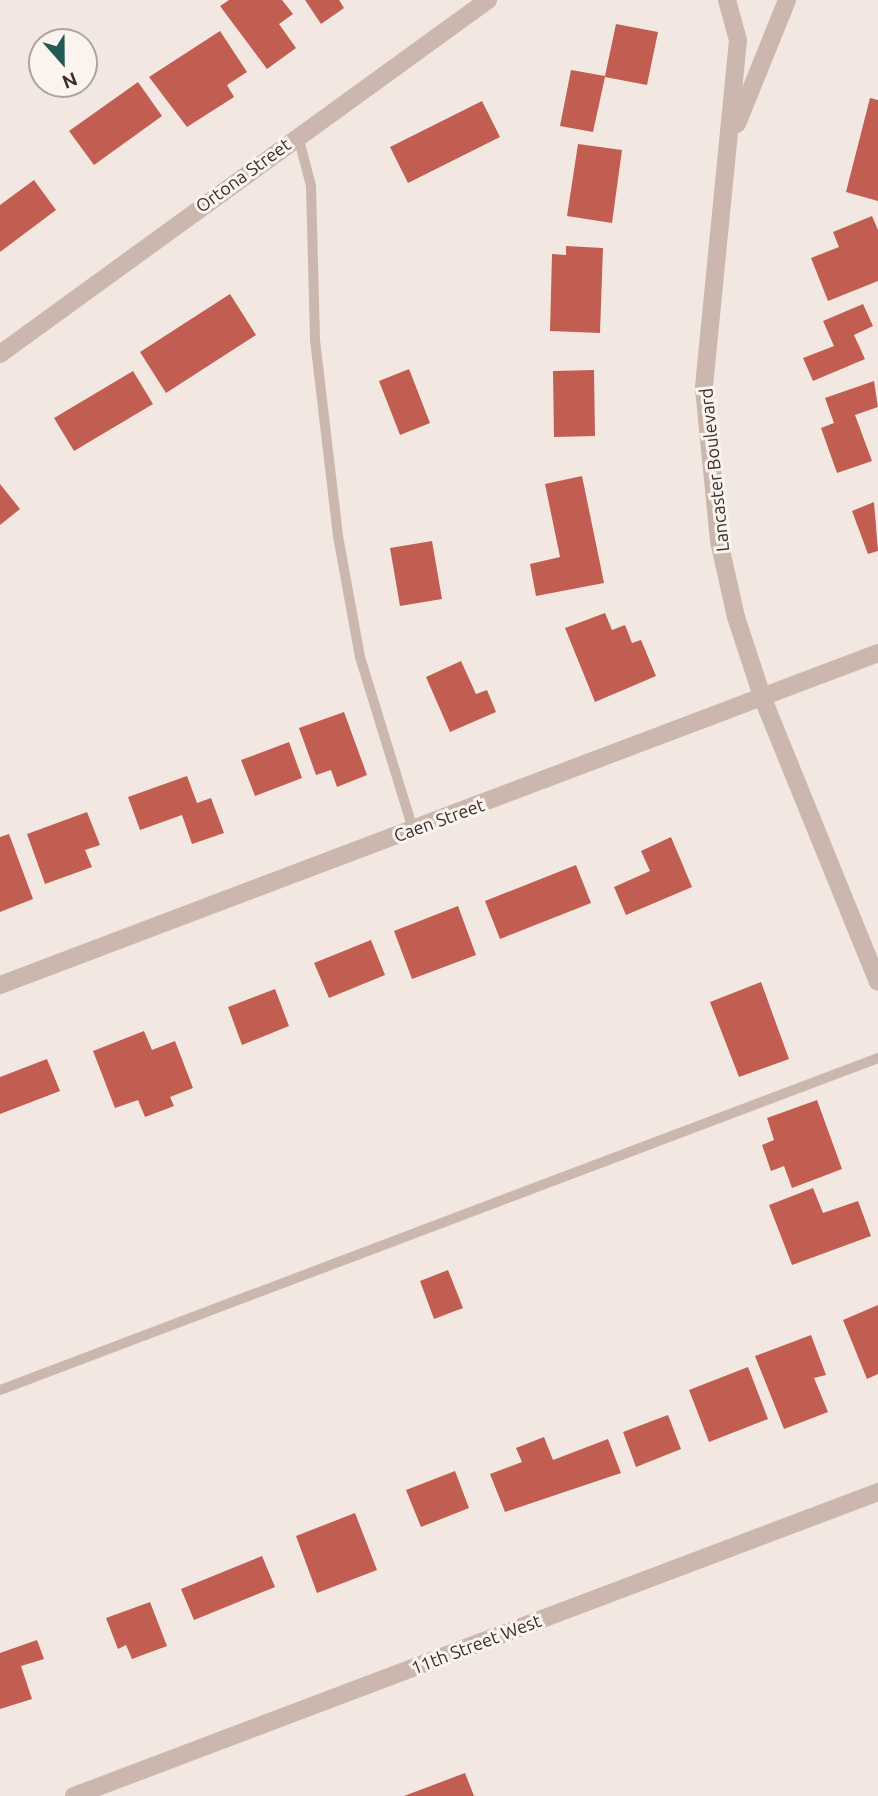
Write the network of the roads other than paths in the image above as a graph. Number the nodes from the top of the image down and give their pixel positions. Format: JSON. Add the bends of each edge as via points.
{"nodes":[{"id":1,"x":488,"y":0,"type":"edge"},
{"id":2,"x":727,"y":0,"type":"edge"},
{"id":3,"x":787,"y":0,"type":"edge"},
{"id":4,"x":298,"y":136,"type":"junction"},
{"id":5,"x":731,"y":141,"type":"junction"},
{"id":6,"x":0,"y":354,"type":"edge"},
{"id":7,"x":878,"y":653,"type":"edge"},
{"id":8,"x":763,"y":699,"type":"junction"},
{"id":9,"x":413,"y":829,"type":"junction"},
{"id":10,"x":878,"y":982,"type":"edge"},
{"id":11,"x":0,"y":985,"type":"edge"},
{"id":12,"x":878,"y":1058,"type":"edge"},
{"id":13,"x":0,"y":1390,"type":"edge"},
{"id":14,"x":878,"y":1492,"type":"edge"},
{"id":15,"x":74,"y":1796,"type":"edge"}],
"edges":[{"from":1,"to":4,"type":"street","name":"Ortona Street"},
{"from":2,"to":5,"type":"street","name":"Lancaster Boulevard","via":[[738,40]]},
{"from":3,"to":5,"type":"street","name":"Lancaster Boulevard"},
{"from":4,"to":6,"type":"street","name":"Ortona Street"},
{"from":4,"to":9,"type":"lane","via":[[311,186],[315,340],[338,536],[360,657]]},
{"from":5,"to":8,"type":"street","name":"Lancaster Boulevard","via":[[704,388],[719,541]]},
{"from":7,"to":8,"type":"street","name":"Caen Street"},
{"from":8,"to":9,"type":"street","name":"Caen Street"},
{"from":8,"to":10,"type":"street","name":"Lancaster Boulevard"},
{"from":9,"to":11,"type":"street","name":"Caen Street"},
{"from":12,"to":13,"type":"lane"},
{"from":14,"to":15,"type":"street","name":"11th Street West"}]}
